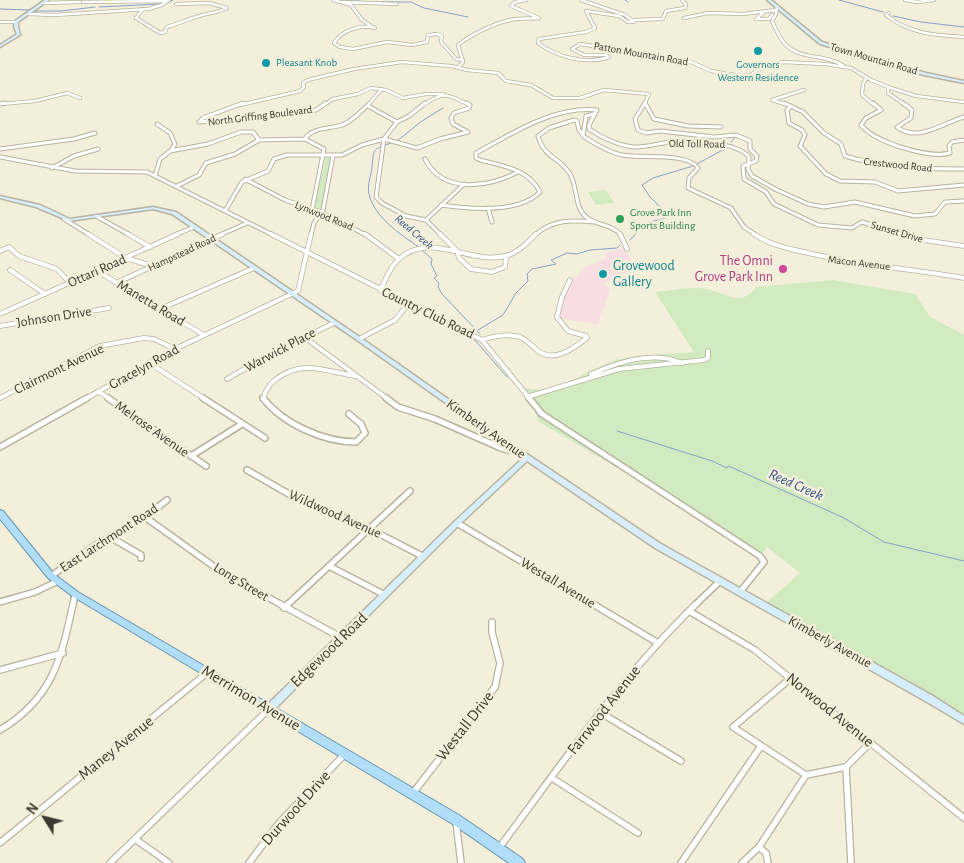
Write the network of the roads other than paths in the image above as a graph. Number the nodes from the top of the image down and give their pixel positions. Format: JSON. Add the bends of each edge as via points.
{"nodes":[{"id":1,"x":333,"y":0,"type":"edge"},
{"id":2,"x":526,"y":0,"type":"edge"},
{"id":3,"x":580,"y":0,"type":"edge"},
{"id":4,"x":682,"y":0,"type":"edge"},
{"id":5,"x":769,"y":0,"type":"edge"},
{"id":6,"x":905,"y":0,"type":"edge"},
{"id":7,"x":934,"y":0,"type":"edge"},
{"id":8,"x":45,"y":1,"type":"edge"},
{"id":9,"x":168,"y":1,"type":"edge"},
{"id":10,"x":342,"y":2,"type":"junction"},
{"id":11,"x":367,"y":2,"type":"edge"},
{"id":12,"x":104,"y":3,"type":"junction"},
{"id":13,"x":176,"y":4,"type":"dead end"},
{"id":14,"x":397,"y":4,"type":"dead end"},
{"id":15,"x":143,"y":9,"type":"junction"},
{"id":16,"x":775,"y":9,"type":"junction"},
{"id":17,"x":768,"y":10,"type":"junction"},
{"id":18,"x":89,"y":12,"type":"junction"},
{"id":19,"x":888,"y":13,"type":"dead end"},
{"id":20,"x":28,"y":14,"type":"junction"},
{"id":21,"x":684,"y":18,"type":"dead end"},
{"id":22,"x":633,"y":20,"type":"junction"},
{"id":23,"x":0,"y":22,"type":"edge"},
{"id":24,"x":7,"y":22,"type":"junction"},
{"id":25,"x":16,"y":22,"type":"junction"},
{"id":26,"x":0,"y":26,"type":"edge"},
{"id":27,"x":371,"y":26,"type":"junction"},
{"id":28,"x":375,"y":28,"type":"dead end"},
{"id":29,"x":964,"y":37,"type":"edge"},
{"id":30,"x":0,"y":46,"type":"edge"},
{"id":31,"x":463,"y":60,"type":"junction"},
{"id":32,"x":846,"y":66,"type":"junction"},
{"id":33,"x":458,"y":67,"type":"junction"},
{"id":34,"x":867,"y":77,"type":"junction"},
{"id":35,"x":964,"y":82,"type":"edge"},
{"id":36,"x":888,"y":87,"type":"junction"},
{"id":37,"x":382,"y":89,"type":"junction"},
{"id":38,"x":804,"y":90,"type":"dead end"},
{"id":39,"x":443,"y":94,"type":"junction"},
{"id":40,"x":80,"y":98,"type":"dead end"},
{"id":41,"x":964,"y":102,"type":"edge"},
{"id":42,"x":645,"y":103,"type":"junction"},
{"id":43,"x":0,"y":104,"type":"edge"},
{"id":44,"x":368,"y":106,"type":"junction"},
{"id":45,"x":791,"y":106,"type":"junction"},
{"id":46,"x":594,"y":114,"type":"junction"},
{"id":47,"x":964,"y":117,"type":"edge"},
{"id":48,"x":397,"y":122,"type":"junction"},
{"id":49,"x":157,"y":124,"type":"dead end"},
{"id":50,"x":721,"y":127,"type":"dead end"},
{"id":51,"x":94,"y":133,"type":"dead end"},
{"id":52,"x":583,"y":135,"type":"junction"},
{"id":53,"x":306,"y":139,"type":"junction"},
{"id":54,"x":384,"y":139,"type":"junction"},
{"id":55,"x":259,"y":140,"type":"junction"},
{"id":56,"x":964,"y":140,"type":"edge"},
{"id":57,"x":0,"y":149,"type":"edge"},
{"id":58,"x":98,"y":149,"type":"dead end"},
{"id":59,"x":171,"y":151,"type":"junction"},
{"id":60,"x":324,"y":155,"type":"junction"},
{"id":61,"x":333,"y":156,"type":"junction"},
{"id":62,"x":0,"y":157,"type":"edge"},
{"id":63,"x":425,"y":159,"type":"dead end"},
{"id":64,"x":747,"y":164,"type":"junction"},
{"id":65,"x":52,"y":168,"type":"junction"},
{"id":66,"x":964,"y":169,"type":"edge"},
{"id":67,"x":518,"y":172,"type":"junction"},
{"id":68,"x":155,"y":176,"type":"junction"},
{"id":69,"x":245,"y":179,"type":"junction"},
{"id":70,"x":464,"y":184,"type":"junction"},
{"id":71,"x":964,"y":185,"type":"edge"},
{"id":72,"x":177,"y":186,"type":"junction"},
{"id":73,"x":0,"y":197,"type":"edge"},
{"id":74,"x":964,"y":201,"type":"edge"},
{"id":75,"x":441,"y":206,"type":"junction"},
{"id":76,"x":488,"y":208,"type":"junction"},
{"id":77,"x":312,"y":210,"type":"junction"},
{"id":78,"x":224,"y":211,"type":"junction"},
{"id":79,"x":321,"y":212,"type":"junction"},
{"id":80,"x":96,"y":216,"type":"junction"},
{"id":81,"x":64,"y":219,"type":"junction"},
{"id":82,"x":426,"y":220,"type":"junction"},
{"id":83,"x":492,"y":222,"type":"dead end"},
{"id":84,"x":595,"y":222,"type":"junction"},
{"id":85,"x":247,"y":223,"type":"junction"},
{"id":86,"x":194,"y":227,"type":"junction"},
{"id":87,"x":757,"y":237,"type":"joint"},
{"id":88,"x":213,"y":239,"type":"junction"},
{"id":89,"x":964,"y":246,"type":"edge"},
{"id":90,"x":150,"y":247,"type":"junction"},
{"id":91,"x":627,"y":249,"type":"dead end"},
{"id":92,"x":0,"y":251,"type":"edge"},
{"id":93,"x":457,"y":251,"type":"junction"},
{"id":94,"x":307,"y":254,"type":"junction"},
{"id":95,"x":506,"y":256,"type":"junction"},
{"id":96,"x":126,"y":258,"type":"junction"},
{"id":97,"x":399,"y":259,"type":"junction"},
{"id":98,"x":152,"y":266,"type":"junction"},
{"id":99,"x":254,"y":268,"type":"junction"},
{"id":100,"x":10,"y":270,"type":"dead end"},
{"id":101,"x":97,"y":271,"type":"junction"},
{"id":102,"x":964,"y":278,"type":"edge"},
{"id":103,"x":570,"y":280,"type":"dead end"},
{"id":104,"x":118,"y":282,"type":"junction"},
{"id":105,"x":70,"y":283,"type":"junction"},
{"id":106,"x":380,"y":290,"type":"junction"},
{"id":107,"x":45,"y":294,"type":"junction"},
{"id":108,"x":293,"y":294,"type":"junction"},
{"id":109,"x":408,"y":304,"type":"junction"},
{"id":110,"x":0,"y":307,"type":"edge"},
{"id":111,"x":109,"y":308,"type":"dead end"},
{"id":112,"x":160,"y":309,"type":"junction"},
{"id":113,"x":6,"y":312,"type":"junction"},
{"id":114,"x":0,"y":314,"type":"edge"},
{"id":115,"x":334,"y":323,"type":"junction"},
{"id":116,"x":0,"y":326,"type":"edge"},
{"id":117,"x":204,"y":335,"type":"junction"},
{"id":118,"x":304,"y":337,"type":"junction"},
{"id":119,"x":360,"y":339,"type":"junction"},
{"id":120,"x":482,"y":340,"type":"junction"},
{"id":121,"x":176,"y":349,"type":"junction"},
{"id":122,"x":708,"y":351,"type":"dead end"},
{"id":123,"x":149,"y":363,"type":"junction"},
{"id":124,"x":682,"y":363,"type":"junction"},
{"id":125,"x":356,"y":376,"type":"junction"},
{"id":126,"x":588,"y":377,"type":"junction"},
{"id":127,"x":227,"y":379,"type":"dead end"},
{"id":128,"x":99,"y":392,"type":"junction"},
{"id":129,"x":527,"y":397,"type":"junction"},
{"id":130,"x":0,"y":398,"type":"edge"},
{"id":131,"x":349,"y":414,"type":"dead end"},
{"id":132,"x":242,"y":424,"type":"junction"},
{"id":133,"x":265,"y":438,"type":"dead end"},
{"id":134,"x":0,"y":447,"type":"edge"},
{"id":135,"x":513,"y":448,"type":"junction"},
{"id":136,"x":191,"y":456,"type":"junction"},
{"id":137,"x":527,"y":457,"type":"junction"},
{"id":138,"x":206,"y":466,"type":"dead end"},
{"id":139,"x":247,"y":470,"type":"dead end"},
{"id":140,"x":410,"y":491,"type":"dead end"},
{"id":141,"x":167,"y":500,"type":"dead end"},
{"id":142,"x":0,"y":513,"type":"edge"},
{"id":143,"x":145,"y":518,"type":"junction"},
{"id":144,"x":457,"y":523,"type":"junction"},
{"id":145,"x":370,"y":529,"type":"junction"},
{"id":146,"x":110,"y":537,"type":"junction"},
{"id":147,"x":424,"y":557,"type":"junction"},
{"id":148,"x":141,"y":558,"type":"dead end"},
{"id":149,"x":329,"y":566,"type":"junction"},
{"id":150,"x":54,"y":579,"type":"junction"},
{"id":151,"x":719,"y":582,"type":"junction"},
{"id":152,"x":740,"y":592,"type":"junction"},
{"id":153,"x":75,"y":594,"type":"junction"},
{"id":154,"x":385,"y":595,"type":"junction"},
{"id":155,"x":0,"y":602,"type":"edge"},
{"id":156,"x":284,"y":608,"type":"junction"},
{"id":157,"x":689,"y":611,"type":"junction"},
{"id":158,"x":492,"y":622,"type":"dead end"},
{"id":159,"x":342,"y":638,"type":"junction"},
{"id":160,"x":658,"y":643,"type":"junction"},
{"id":161,"x":63,"y":654,"type":"junction"},
{"id":162,"x":0,"y":670,"type":"edge"},
{"id":163,"x":208,"y":672,"type":"junction"},
{"id":164,"x":791,"y":678,"type":"junction"},
{"id":165,"x":270,"y":709,"type":"junction"},
{"id":166,"x":601,"y":713,"type":"junction"},
{"id":167,"x":964,"y":720,"type":"edge"},
{"id":168,"x":0,"y":730,"type":"edge"},
{"id":169,"x":871,"y":742,"type":"junction"},
{"id":170,"x":761,"y":746,"type":"junction"},
{"id":171,"x":345,"y":754,"type":"junction"},
{"id":172,"x":681,"y":761,"type":"dead end"},
{"id":173,"x":846,"y":767,"type":"junction"},
{"id":174,"x":806,"y":775,"type":"junction"},
{"id":175,"x":552,"y":778,"type":"junction"},
{"id":176,"x":412,"y":794,"type":"junction"},
{"id":177,"x":964,"y":818,"type":"edge"},
{"id":178,"x":455,"y":819,"type":"junction"},
{"id":179,"x":638,"y":833,"type":"dead end"},
{"id":180,"x":135,"y":839,"type":"junction"},
{"id":181,"x":0,"y":843,"type":"edge"},
{"id":182,"x":759,"y":847,"type":"junction"},
{"id":183,"x":499,"y":848,"type":"junction"},
{"id":184,"x":110,"y":863,"type":"edge"},
{"id":185,"x":169,"y":863,"type":"edge"},
{"id":186,"x":249,"y":863,"type":"edge"},
{"id":187,"x":461,"y":863,"type":"edge"},
{"id":188,"x":519,"y":863,"type":"edge"},
{"id":189,"x":681,"y":863,"type":"edge"},
{"id":190,"x":742,"y":863,"type":"edge"},
{"id":191,"x":768,"y":863,"type":"edge"},
{"id":192,"x":851,"y":863,"type":"edge"}],
"edges":[{"from":1,"to":10,"type":"street"},
{"from":2,"to":31,"type":"street","via":[[511,6],[539,18],[512,20],[477,33],[458,45]]},
{"from":3,"to":22,"type":"street"},
{"from":4,"to":22,"type":"street","via":[[685,8],[666,11],[663,19]]},
{"from":5,"to":16,"type":"street","name":"Town Mountain Road"},
{"from":6,"to":7,"type":"street"},
{"from":8,"to":12,"type":"street"},
{"from":8,"to":20,"type":"street"},
{"from":9,"to":12,"type":"street"},
{"from":9,"to":15,"type":"street"},
{"from":10,"to":11,"type":"street"},
{"from":10,"to":27,"type":"street","via":[[351,5]]},
{"from":11,"to":14,"type":"street"},
{"from":12,"to":18,"type":"street"},
{"from":13,"to":15,"type":"street","via":[[206,2],[227,8],[167,27],[160,33],[136,18]]},
{"from":15,"to":18,"type":"street"},
{"from":16,"to":17,"type":"street"},
{"from":16,"to":17,"type":"street","via":[[769,19],[756,19]]},
{"from":16,"to":32,"type":"street","via":[[772,21],[787,46]]},
{"from":16,"to":35,"type":"street","name":"Town Mountain Road","via":[[821,44]]},
{"from":17,"to":21,"type":"street","via":[[743,14],[708,13]]},
{"from":18,"to":20,"type":"street"},
{"from":19,"to":29,"type":"street","via":[[886,16],[894,22],[914,30]]},
{"from":20,"to":25,"type":"street"},
{"from":22,"to":32,"type":"street","name":"Patton Mountain Road","via":[[628,22],[618,16],[588,10],[586,12],[596,26],[592,30],[537,42],[546,49],[577,58],[595,60],[609,57],[584,55],[572,49],[576,45],[587,44],[689,62],[711,71],[740,76],[786,62]]},
{"from":23,"to":24,"type":"street"},
{"from":24,"to":25,"type":"street"},
{"from":24,"to":26,"type":"street"},
{"from":25,"to":30,"type":"street","via":[[19,34]]},
{"from":27,"to":28,"type":"street"},
{"from":27,"to":31,"type":"street","via":[[342,35],[334,43],[359,49],[384,42],[418,45],[427,42],[428,35],[437,34],[442,36],[441,42],[456,59]]},
{"from":31,"to":33,"type":"street"},
{"from":32,"to":34,"type":"street"},
{"from":33,"to":37,"type":"street","name":"North Griffing Boulevard","via":[[402,62],[354,68],[305,81],[304,89],[300,91],[250,101],[199,122],[316,110],[340,96],[358,94],[371,88]]},
{"from":33,"to":42,"type":"street","via":[[498,73],[506,80],[530,85],[553,98],[580,98],[604,90],[649,94]]},
{"from":34,"to":36,"type":"street"},
{"from":34,"to":56,"type":"street","via":[[862,95],[881,110],[863,120],[863,128],[900,148],[941,156],[950,153],[952,142]]},
{"from":36,"to":41,"type":"street","via":[[916,96]]},
{"from":36,"to":47,"type":"street","via":[[888,93],[912,110],[911,118],[897,127],[901,131],[920,134]]},
{"from":37,"to":39,"type":"street","via":[[405,99]]},
{"from":37,"to":44,"type":"street","name":"North Griffing Boulevard"},
{"from":38,"to":45,"type":"street","name":"Crestwood Road","via":[[772,100]]},
{"from":39,"to":48,"type":"street","via":[[430,98],[410,116]]},
{"from":39,"to":54,"type":"street","via":[[470,105],[451,118],[453,124],[468,133],[440,138],[422,147]]},
{"from":40,"to":43,"type":"street","via":[[67,93],[35,101]]},
{"from":42,"to":50,"type":"street","via":[[654,119]]},
{"from":42,"to":64,"type":"street","name":"Sunset Drive","via":[[635,115],[638,130],[714,137],[736,135],[750,141],[750,149],[757,156],[756,161]]},
{"from":44,"to":48,"type":"street"},
{"from":44,"to":53,"type":"street","name":"North Griffing Boulevard","via":[[359,110],[350,122],[312,132]]},
{"from":45,"to":66,"type":"street","name":"Crestwood Road","via":[[841,144],[845,156],[872,164]]},
{"from":45,"to":71,"type":"street","via":[[787,110],[789,123],[805,135],[800,146],[830,177],[849,182],[875,182],[898,191]]},
{"from":46,"to":52,"type":"street","via":[[586,116]]},
{"from":46,"to":64,"type":"street","name":"Old Toll Road","via":[[589,129],[615,142],[634,147],[672,142],[730,145],[747,154]]},
{"from":46,"to":67,"type":"street","via":[[596,110],[587,108],[544,117],[480,150],[475,156]]},
{"from":48,"to":54,"type":"street"},
{"from":49,"to":59,"type":"street","via":[[171,135],[175,144]]},
{"from":51,"to":57,"type":"street","via":[[74,139]]},
{"from":52,"to":84,"type":"street","name":"Old Toll Road","via":[[574,120],[538,136],[547,155],[572,176],[582,213]]},
{"from":52,"to":87,"type":"street","name":"Old Toll Road","via":[[608,151],[628,158],[682,158],[696,164],[698,168],[689,178],[688,188],[731,208],[744,227]]},
{"from":53,"to":55,"type":"street"},
{"from":53,"to":60,"type":"street","via":[[324,150]]},
{"from":54,"to":61,"type":"street"},
{"from":54,"to":82,"type":"street","via":[[376,197],[394,211]]},
{"from":55,"to":59,"type":"street","via":[[253,132],[242,131],[207,145]]},
{"from":55,"to":72,"type":"street","via":[[235,154],[206,163],[199,175]]},
{"from":58,"to":65,"type":"street","via":[[74,156]]},
{"from":59,"to":68,"type":"street","via":[[160,158]]},
{"from":60,"to":61,"type":"street"},
{"from":60,"to":69,"type":"street","via":[[282,156],[274,159],[268,171]]},
{"from":60,"to":77,"type":"street"},
{"from":61,"to":79,"type":"street"},
{"from":62,"to":65,"type":"street","name":"Country Club Road"},
{"from":63,"to":70,"type":"street","via":[[436,175]]},
{"from":64,"to":74,"type":"street","name":"Old Toll Road","via":[[752,176],[807,204],[824,207],[855,202],[908,215],[928,216],[935,214],[945,202]]},
{"from":64,"to":89,"type":"street","name":"Sunset Drive","via":[[743,166],[747,182],[766,192],[774,204],[818,225],[852,228],[862,222],[910,238]]},
{"from":65,"to":68,"type":"street","name":"Country Club Road","via":[[75,172],[147,172]]},
{"from":67,"to":70,"type":"street","via":[[494,183]]},
{"from":67,"to":76,"type":"street","via":[[539,189],[537,198]]},
{"from":68,"to":72,"type":"street","name":"Country Club Road"},
{"from":69,"to":77,"type":"street","name":"Lynwood Road"},
{"from":69,"to":78,"type":"street"},
{"from":70,"to":75,"type":"street"},
{"from":72,"to":78,"type":"street","name":"Country Club Road"},
{"from":73,"to":81,"type":"street","via":[[38,206]]},
{"from":75,"to":76,"type":"street"},
{"from":75,"to":82,"type":"street"},
{"from":76,"to":83,"type":"street"},
{"from":77,"to":79,"type":"street","name":"Lynwood Road"},
{"from":78,"to":85,"type":"street","name":"Country Club Road"},
{"from":79,"to":94,"type":"street","via":[[314,224]]},
{"from":79,"to":97,"type":"street","name":"Lynwood Road","via":[[359,230]]},
{"from":80,"to":81,"type":"street","name":"Kimberly Avenue"},
{"from":80,"to":86,"type":"street","name":"Kimberly Avenue","via":[[164,209],[174,212]]},
{"from":80,"to":90,"type":"street"},
{"from":81,"to":96,"type":"street"},
{"from":82,"to":93,"type":"street"},
{"from":84,"to":91,"type":"street","via":[[618,233]]},
{"from":84,"to":95,"type":"street","via":[[554,224],[543,229],[521,250]]},
{"from":85,"to":88,"type":"street","name":"Hampstead Road"},
{"from":85,"to":94,"type":"street","name":"Country Club Road"},
{"from":86,"to":88,"type":"street","name":"Kimberly Avenue"},
{"from":86,"to":90,"type":"street","name":"Ottari Road"},
{"from":87,"to":102,"type":"street","name":"Macon Avenue","via":[[801,253],[843,262]]},
{"from":88,"to":98,"type":"street","name":"Hampstead Road"},
{"from":88,"to":99,"type":"street","name":"Kimberly Avenue"},
{"from":90,"to":96,"type":"street","name":"Ottari Road"},
{"from":92,"to":105,"type":"street","via":[[9,247],[20,256],[57,269]]},
{"from":93,"to":95,"type":"street","via":[[490,258]]},
{"from":93,"to":95,"type":"street","via":[[459,258],[476,271],[501,270],[505,267]]},
{"from":93,"to":97,"type":"street","via":[[423,248]]},
{"from":94,"to":106,"type":"street","name":"Country Club Road"},
{"from":94,"to":108,"type":"street","via":[[298,291]]},
{"from":96,"to":98,"type":"street"},
{"from":96,"to":101,"type":"street","name":"Ottari Road"},
{"from":97,"to":106,"type":"street"},
{"from":98,"to":104,"type":"street","name":"Hampstead Road"},
{"from":99,"to":108,"type":"street","name":"Kimberly Avenue"},
{"from":99,"to":112,"type":"street"},
{"from":100,"to":107,"type":"street"},
{"from":101,"to":104,"type":"street","name":"Manetta Road"},
{"from":101,"to":105,"type":"street","name":"Ottari Road"},
{"from":103,"to":120,"type":"street","via":[[557,317],[567,331],[586,336],[577,346],[559,355],[550,355],[542,353],[521,337],[496,334]]},
{"from":104,"to":112,"type":"street","name":"Manetta Road"},
{"from":105,"to":107,"type":"street","name":"Ottari Road"},
{"from":106,"to":109,"type":"street","name":"Country Club Road"},
{"from":107,"to":113,"type":"street","name":"Ottari Road"},
{"from":108,"to":115,"type":"street","name":"Kimberly Avenue"},
{"from":108,"to":117,"type":"street","name":"Gracelyn Road"},
{"from":109,"to":119,"type":"street","via":[[395,320]]},
{"from":109,"to":120,"type":"street","name":"Country Club Road"},
{"from":110,"to":113,"type":"street"},
{"from":111,"to":116,"type":"street","name":"Johnson Drive"},
{"from":112,"to":117,"type":"street","name":"Manetta Road"},
{"from":113,"to":114,"type":"street","name":"Ottari Road"},
{"from":115,"to":118,"type":"street","name":"Warwick Place"},
{"from":115,"to":119,"type":"street","name":"Kimberly Avenue"},
{"from":117,"to":121,"type":"street","name":"Gracelyn Road"},
{"from":118,"to":125,"type":"street"},
{"from":118,"to":127,"type":"street","name":"Warwick Place"},
{"from":119,"to":135,"type":"street","name":"Kimberly Avenue"},
{"from":120,"to":129,"type":"street","name":"Country Club Road"},
{"from":121,"to":123,"type":"street","name":"Gracelyn Road"},
{"from":121,"to":130,"type":"street","name":"Clairmont Avenue","via":[[154,338],[100,346]]},
{"from":122,"to":124,"type":"street","via":[[708,358],[704,360]]},
{"from":123,"to":128,"type":"street","name":"Gracelyn Road"},
{"from":123,"to":132,"type":"street"},
{"from":124,"to":126,"type":"street","via":[[618,369]]},
{"from":124,"to":126,"type":"street","via":[[668,357],[627,361]]},
{"from":125,"to":131,"type":"street","via":[[323,368],[296,370],[284,374],[267,387],[263,398],[266,404],[317,435],[351,443],[365,432]]},
{"from":125,"to":135,"type":"street","via":[[398,408],[435,419],[501,448]]},
{"from":126,"to":129,"type":"street"},
{"from":128,"to":134,"type":"street","name":"Gracelyn Road"},
{"from":128,"to":136,"type":"street","name":"Melrose Avenue"},
{"from":129,"to":152,"type":"street","name":"Country Club Road","via":[[542,414],[760,556],[764,562]]},
{"from":132,"to":133,"type":"street"},
{"from":132,"to":136,"type":"street"},
{"from":135,"to":137,"type":"street","name":"Kimberly Avenue"},
{"from":136,"to":138,"type":"street","name":"Melrose Avenue"},
{"from":137,"to":144,"type":"street","name":"Edgewood Road"},
{"from":137,"to":151,"type":"street","name":"Kimberly Avenue","via":[[658,546]]},
{"from":139,"to":145,"type":"street","name":"Wildwood Avenue","via":[[294,496]]},
{"from":140,"to":145,"type":"street"},
{"from":141,"to":143,"type":"street","name":"East Larchmont Road"},
{"from":142,"to":150,"type":"main road","name":"Merrimon Avenue"},
{"from":143,"to":146,"type":"street","name":"East Larchmont Road"},
{"from":143,"to":156,"type":"street","name":"Long Street","via":[[223,573]]},
{"from":144,"to":147,"type":"street","name":"Edgewood Road"},
{"from":144,"to":160,"type":"street","name":"Westall Avenue"},
{"from":145,"to":147,"type":"street","name":"Wildwood Avenue"},
{"from":145,"to":149,"type":"street"},
{"from":146,"to":148,"type":"street"},
{"from":146,"to":150,"type":"street","name":"East Larchmont Road"},
{"from":147,"to":154,"type":"street","name":"Edgewood Road"},
{"from":149,"to":154,"type":"street"},
{"from":149,"to":156,"type":"street"},
{"from":150,"to":153,"type":"main road","name":"Merrimon Avenue"},
{"from":150,"to":155,"type":"street","name":"East Larchmont Road","via":[[35,592]]},
{"from":151,"to":152,"type":"street","name":"Kimberly Avenue"},
{"from":151,"to":157,"type":"street","name":"Farrwood Avenue"},
{"from":152,"to":167,"type":"street","name":"Kimberly Avenue"},
{"from":153,"to":161,"type":"street"},
{"from":153,"to":163,"type":"main road","name":"Merrimon Avenue"},
{"from":154,"to":159,"type":"street","name":"Edgewood Road"},
{"from":156,"to":159,"type":"street","name":"Long Street"},
{"from":157,"to":160,"type":"street","name":"Farrwood Avenue"},
{"from":157,"to":164,"type":"street","name":"Norwood Avenue","via":[[755,650]]},
{"from":158,"to":176,"type":"street","name":"Westall Drive","via":[[500,663],[495,687]]},
{"from":159,"to":165,"type":"street","name":"Edgewood Road"},
{"from":160,"to":166,"type":"street","name":"Farrwood Avenue"},
{"from":161,"to":162,"type":"street"},
{"from":161,"to":168,"type":"street","via":[[43,695],[29,711]]},
{"from":163,"to":165,"type":"main road","name":"Merrimon Avenue"},
{"from":163,"to":181,"type":"street","name":"Maney Avenue"},
{"from":164,"to":169,"type":"street","name":"Norwood Avenue"},
{"from":164,"to":170,"type":"street","via":[[733,727]]},
{"from":165,"to":171,"type":"main road","name":"Merrimon Avenue"},
{"from":165,"to":180,"type":"street","name":"Edgewood Road"},
{"from":166,"to":172,"type":"street"},
{"from":166,"to":175,"type":"street","name":"Farrwood Avenue"},
{"from":169,"to":173,"type":"street"},
{"from":169,"to":177,"type":"street","name":"Norwood Avenue"},
{"from":170,"to":174,"type":"street"},
{"from":170,"to":189,"type":"street"},
{"from":171,"to":176,"type":"main road","name":"Merrimon Avenue"},
{"from":171,"to":186,"type":"street","name":"Durwood Drive","via":[[279,822]]},
{"from":173,"to":174,"type":"street"},
{"from":173,"to":192,"type":"street"},
{"from":174,"to":182,"type":"street"},
{"from":175,"to":179,"type":"street"},
{"from":175,"to":183,"type":"street","name":"Farrwood Avenue"},
{"from":176,"to":178,"type":"main road","name":"Merrimon Avenue"},
{"from":178,"to":183,"type":"main road","name":"Merrimon Avenue"},
{"from":178,"to":187,"type":"street"},
{"from":180,"to":184,"type":"street","name":"Edgewood Road"},
{"from":180,"to":185,"type":"street"},
{"from":182,"to":190,"type":"street"},
{"from":182,"to":191,"type":"street","via":[[766,853]]},
{"from":183,"to":188,"type":"main road","name":"Merrimon Avenue"}]}
